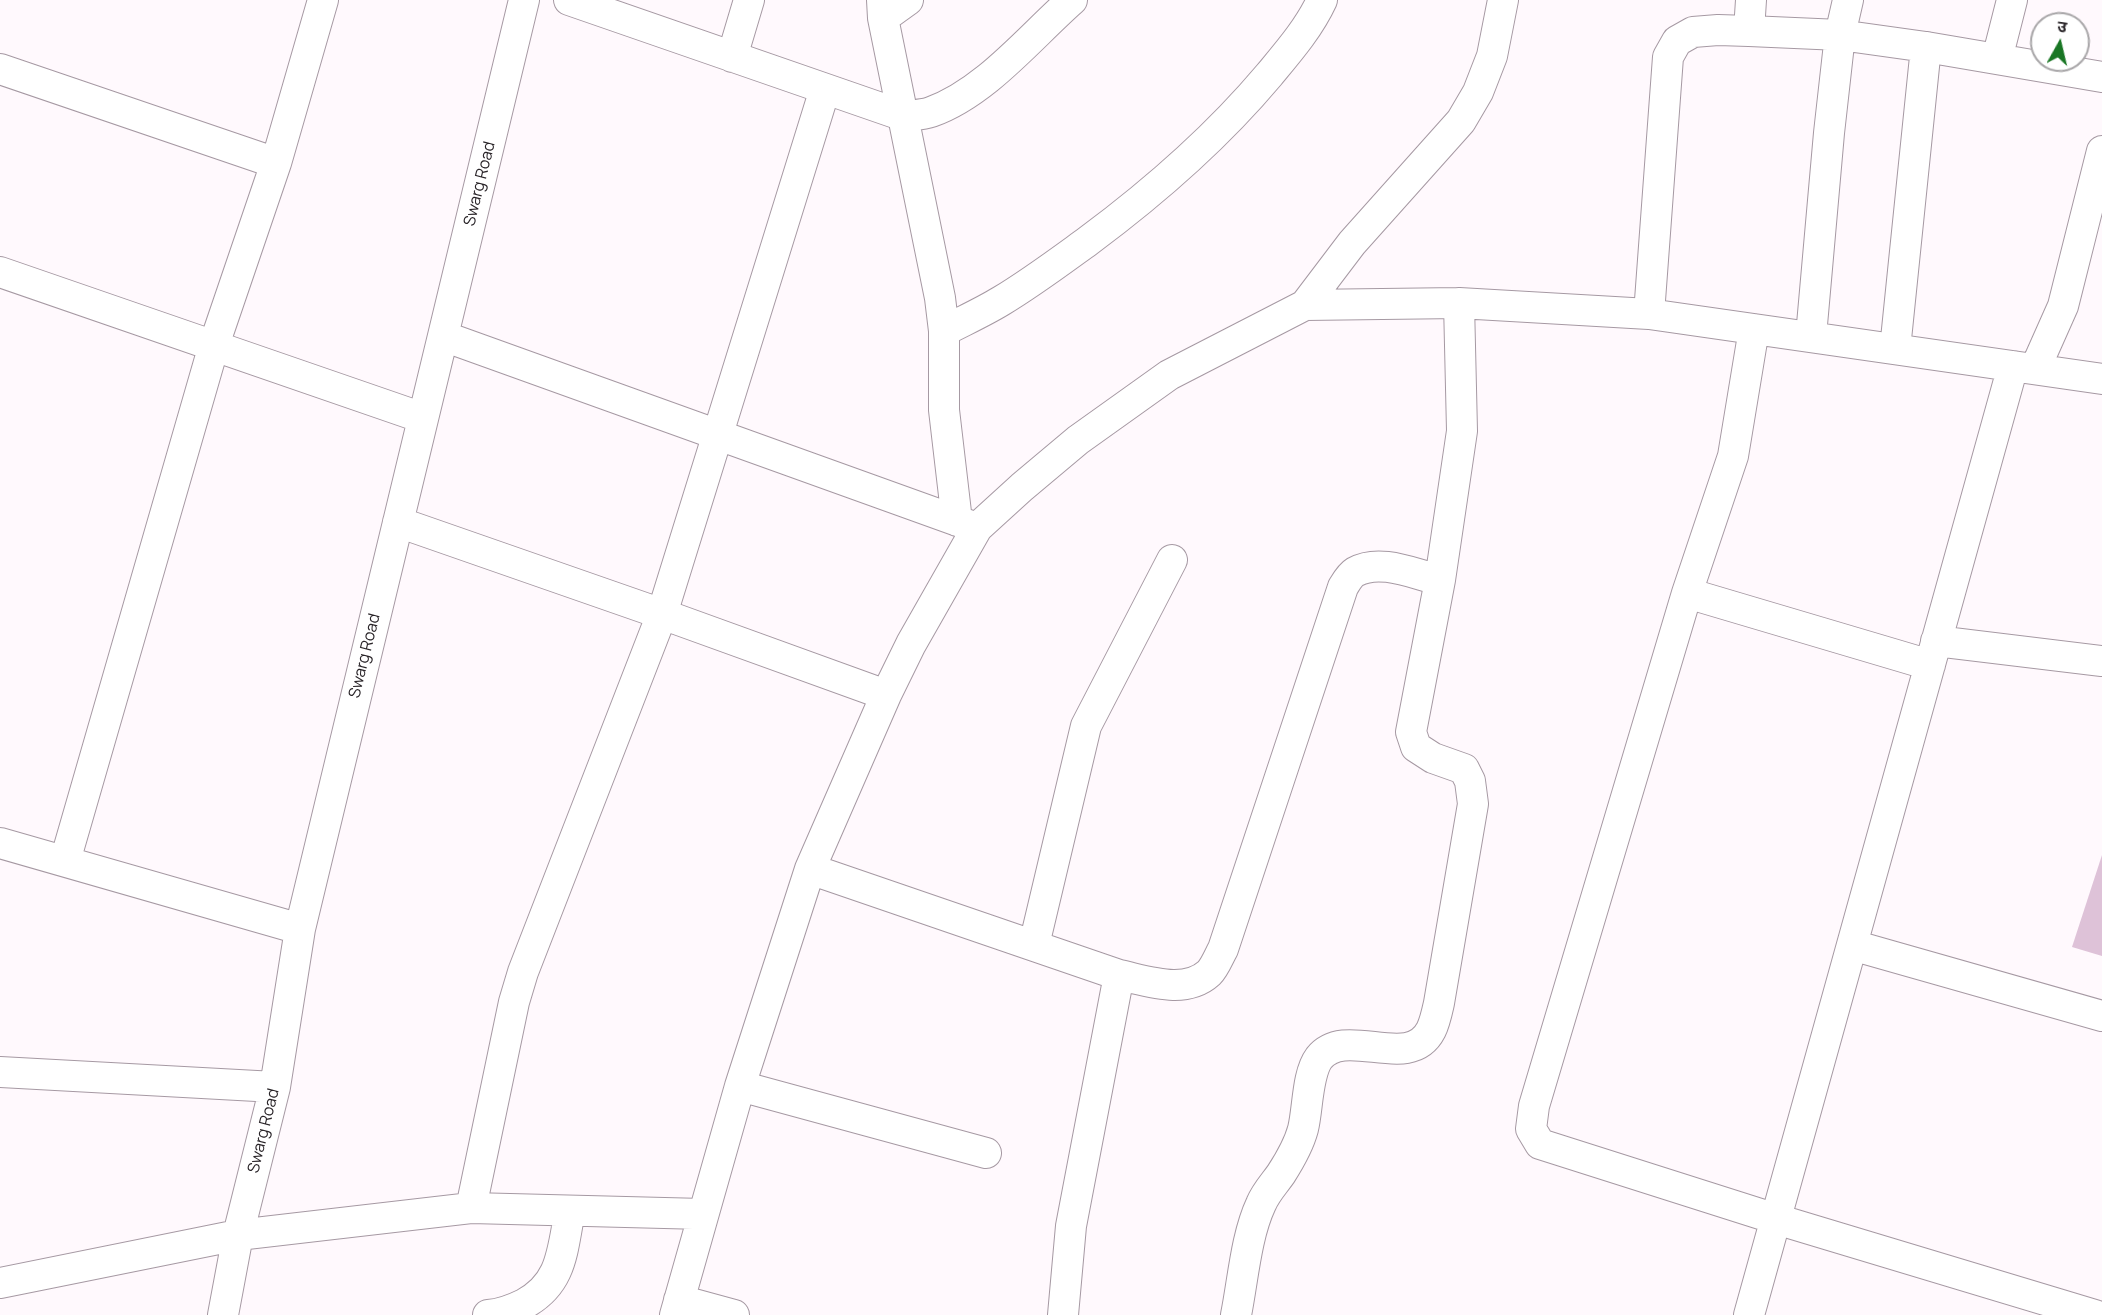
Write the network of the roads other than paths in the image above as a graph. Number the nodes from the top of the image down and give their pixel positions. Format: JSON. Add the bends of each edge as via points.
{"nodes":[{"id":1,"x":323,"y":0,"type":"edge"},
{"id":2,"x":525,"y":0,"type":"edge"},
{"id":3,"x":569,"y":0,"type":"edge"},
{"id":4,"x":749,"y":0,"type":"edge"},
{"id":5,"x":908,"y":0,"type":"edge"},
{"id":6,"x":1072,"y":0,"type":"edge"},
{"id":7,"x":1322,"y":0,"type":"edge"},
{"id":8,"x":1503,"y":0,"type":"edge"},
{"id":9,"x":1751,"y":0,"type":"edge"},
{"id":10,"x":1848,"y":0,"type":"edge"},
{"id":11,"x":2012,"y":0,"type":"edge"},
{"id":12,"x":883,"y":9,"type":"edge"},
{"id":13,"x":1749,"y":30,"type":"junction"},
{"id":14,"x":1840,"y":35,"type":"junction"},
{"id":15,"x":1926,"y":47,"type":"junction"},
{"id":16,"x":732,"y":57,"type":"junction"},
{"id":17,"x":1997,"y":59,"type":"junction"},
{"id":18,"x":0,"y":69,"type":"edge"},
{"id":19,"x":2102,"y":77,"type":"edge"},
{"id":20,"x":825,"y":89,"type":"junction"},
{"id":21,"x":904,"y":116,"type":"junction"},
{"id":22,"x":2102,"y":151,"type":"edge"},
{"id":23,"x":276,"y":163,"type":"junction"},
{"id":24,"x":0,"y":272,"type":"edge"},
{"id":25,"x":1459,"y":303,"type":"junction"},
{"id":26,"x":1305,"y":305,"type":"junction"},
{"id":27,"x":1649,"y":314,"type":"junction"},
{"id":28,"x":1754,"y":329,"type":"junction"},
{"id":29,"x":944,"y":331,"type":"junction"},
{"id":30,"x":443,"y":336,"type":"junction"},
{"id":31,"x":1811,"y":336,"type":"junction"},
{"id":32,"x":214,"y":345,"type":"junction"},
{"id":33,"x":1895,"y":349,"type":"junction"},
{"id":34,"x":2024,"y":368,"type":"junction"},
{"id":35,"x":2102,"y":379,"type":"edge"},
{"id":36,"x":423,"y":418,"type":"junction"},
{"id":37,"x":716,"y":434,"type":"junction"},
{"id":38,"x":398,"y":522,"type":"junction"},
{"id":39,"x":967,"y":525,"type":"junction"},
{"id":40,"x":1172,"y":560,"type":"dead end"},
{"id":41,"x":1440,"y":580,"type":"junction"},
{"id":42,"x":1687,"y":593,"type":"junction"},
{"id":43,"x":662,"y":614,"type":"junction"},
{"id":44,"x":1933,"y":653,"type":"junction"},
{"id":45,"x":2102,"y":661,"type":"edge"},
{"id":46,"x":886,"y":695,"type":"junction"},
{"id":47,"x":0,"y":843,"type":"edge"},
{"id":48,"x":65,"y":861,"type":"junction"},
{"id":49,"x":810,"y":869,"type":"junction"},
{"id":50,"x":300,"y":929,"type":"junction"},
{"id":51,"x":1034,"y":945,"type":"junction"},
{"id":52,"x":1852,"y":945,"type":"junction"},
{"id":53,"x":1119,"y":975,"type":"junction"},
{"id":54,"x":2102,"y":1016,"type":"edge"},
{"id":55,"x":0,"y":1072,"type":"edge"},
{"id":56,"x":740,"y":1086,"type":"junction"},
{"id":57,"x":275,"y":1087,"type":"junction"},
{"id":58,"x":986,"y":1153,"type":"dead end"},
{"id":59,"x":471,"y":1208,"type":"junction"},
{"id":60,"x":570,"y":1211,"type":"junction"},
{"id":61,"x":703,"y":1214,"type":"junction"},
{"id":62,"x":1776,"y":1219,"type":"junction"},
{"id":63,"x":238,"y":1235,"type":"junction"},
{"id":64,"x":0,"y":1283,"type":"edge"},
{"id":65,"x":677,"y":1308,"type":"edge"},
{"id":66,"x":223,"y":1315,"type":"edge"},
{"id":67,"x":488,"y":1315,"type":"edge"},
{"id":68,"x":734,"y":1315,"type":"edge"},
{"id":69,"x":1063,"y":1315,"type":"edge"},
{"id":70,"x":1236,"y":1315,"type":"edge"},
{"id":71,"x":1749,"y":1315,"type":"edge"},
{"id":72,"x":2095,"y":1315,"type":"edge"}],
"edges":[{"from":1,"to":23,"type":"street"},
{"from":2,"to":30,"type":"street","name":"Swarg Road"},
{"from":3,"to":16,"type":"street"},
{"from":4,"to":16,"type":"street"},
{"from":5,"to":12,"type":"street"},
{"from":6,"to":21,"type":"street","via":[[958,99],[930,112]]},
{"from":7,"to":29,"type":"street","via":[[1300,37],[1243,106],[1177,170],[1049,269],[1000,302]]},
{"from":8,"to":26,"type":"street","via":[[1492,56],[1461,121],[1352,243]]},
{"from":9,"to":13,"type":"street"},
{"from":10,"to":14,"type":"street"},
{"from":11,"to":17,"type":"street"},
{"from":12,"to":21,"type":"street"},
{"from":13,"to":14,"type":"street"},
{"from":13,"to":27,"type":"street","via":[[1693,32],[1677,41],[1668,57]]},
{"from":14,"to":15,"type":"street"},
{"from":14,"to":31,"type":"street"},
{"from":15,"to":17,"type":"street"},
{"from":15,"to":33,"type":"street"},
{"from":16,"to":20,"type":"street"},
{"from":17,"to":19,"type":"street"},
{"from":18,"to":23,"type":"street"},
{"from":20,"to":21,"type":"street"},
{"from":20,"to":37,"type":"street"},
{"from":21,"to":29,"type":"street"},
{"from":22,"to":34,"type":"street","via":[[2063,306]]},
{"from":23,"to":32,"type":"street"},
{"from":24,"to":32,"type":"street"},
{"from":25,"to":26,"type":"street"},
{"from":25,"to":27,"type":"street"},
{"from":25,"to":41,"type":"street","via":[[1462,431]]},
{"from":26,"to":39,"type":"street","via":[[1169,375]]},
{"from":27,"to":28,"type":"street"},
{"from":28,"to":31,"type":"street"},
{"from":28,"to":42,"type":"street","via":[[1734,456]]},
{"from":29,"to":39,"type":"street","via":[[944,410]]},
{"from":30,"to":36,"type":"street","name":"Swarg Road"},
{"from":30,"to":37,"type":"street"},
{"from":31,"to":33,"type":"street"},
{"from":32,"to":36,"type":"street"},
{"from":32,"to":48,"type":"street"},
{"from":33,"to":34,"type":"street"},
{"from":34,"to":35,"type":"street"},
{"from":34,"to":44,"type":"street"},
{"from":36,"to":38,"type":"street","name":"Swarg Road"},
{"from":37,"to":39,"type":"street"},
{"from":37,"to":43,"type":"street"},
{"from":38,"to":43,"type":"street"},
{"from":38,"to":50,"type":"street","name":"Swarg Road"},
{"from":39,"to":46,"type":"street"},
{"from":40,"to":51,"type":"street","via":[[1086,726]]},
{"from":41,"to":53,"type":"street","via":[[1389,567],[1370,566],[1353,573],[1342,587],[1222,948],[1210,971],[1197,982],[1177,985]]},
{"from":41,"to":70,"type":"street","via":[[1411,732],[1416,747],[1464,769],[1473,804],[1439,1004],[1431,1030],[1418,1044],[1400,1049],[1347,1045],[1329,1049],[1318,1059],[1303,1129],[1292,1155],[1260,1205],[1252,1229]]},
{"from":42,"to":44,"type":"street"},
{"from":42,"to":62,"type":"street","via":[[1534,1106],[1531,1129],[1540,1144]]},
{"from":43,"to":46,"type":"street"},
{"from":43,"to":59,"type":"street","via":[[523,972]]},
{"from":44,"to":45,"type":"street"},
{"from":44,"to":52,"type":"street"},
{"from":46,"to":49,"type":"street"},
{"from":47,"to":48,"type":"street"},
{"from":48,"to":50,"type":"street"},
{"from":49,"to":51,"type":"street"},
{"from":49,"to":56,"type":"street"},
{"from":50,"to":57,"type":"street","name":"Swarg Road"},
{"from":51,"to":53,"type":"street"},
{"from":52,"to":54,"type":"street"},
{"from":52,"to":62,"type":"street"},
{"from":53,"to":69,"type":"street","via":[[1071,1226]]},
{"from":55,"to":57,"type":"street"},
{"from":56,"to":58,"type":"street"},
{"from":56,"to":61,"type":"street"},
{"from":57,"to":63,"type":"street","name":"Swarg Road"},
{"from":59,"to":60,"type":"street"},
{"from":59,"to":63,"type":"street"},
{"from":60,"to":61,"type":"street"},
{"from":60,"to":67,"type":"street","via":[[559,1265],[548,1287],[513,1309]]},
{"from":61,"to":65,"type":"street"},
{"from":62,"to":71,"type":"street"},
{"from":62,"to":72,"type":"street"},
{"from":63,"to":64,"type":"street"},
{"from":63,"to":66,"type":"street","name":"Swarg Road"},
{"from":65,"to":68,"type":"street"}]}
